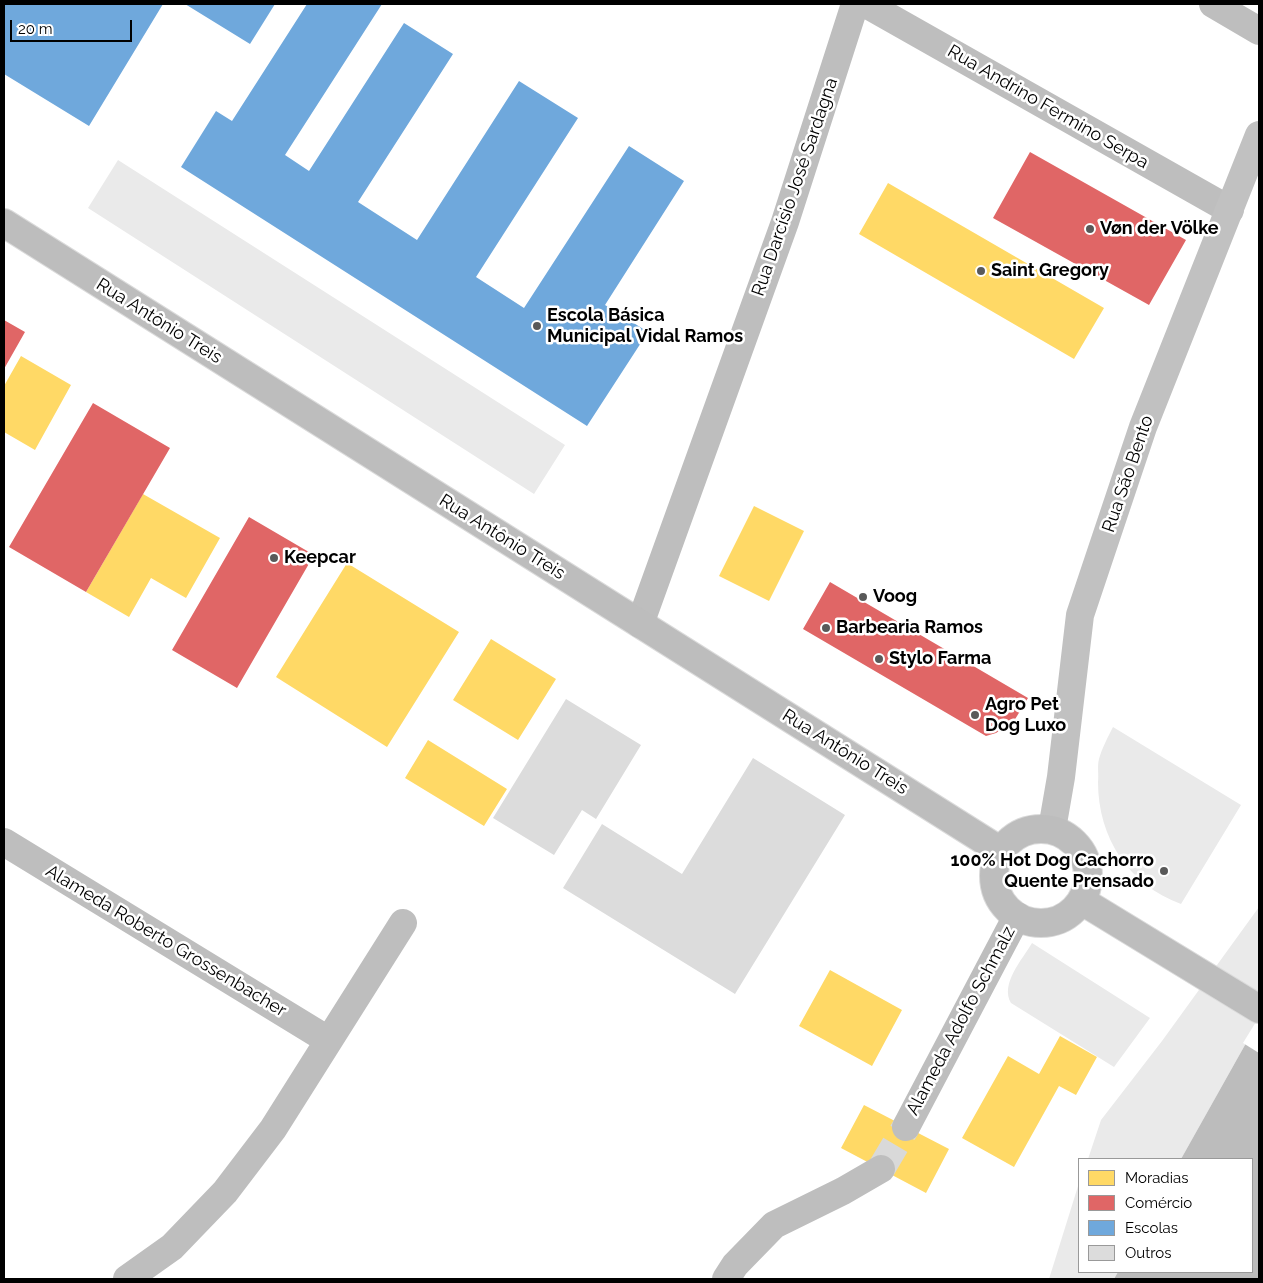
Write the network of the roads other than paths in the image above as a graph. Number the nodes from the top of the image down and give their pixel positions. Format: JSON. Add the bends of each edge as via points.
{"nodes":[{"id":1,"x":855,"y":4,"type":"edge"},
{"id":2,"x":866,"y":4,"type":"edge"},
{"id":3,"x":1213,"y":4,"type":"edge"},
{"id":4,"x":1259,"y":31,"type":"edge"},
{"id":5,"x":1259,"y":135,"type":"edge"},
{"id":6,"x":1230,"y":210,"type":"junction"},
{"id":7,"x":4,"y":223,"type":"edge"},
{"id":8,"x":640,"y":624,"type":"junction"},
{"id":9,"x":1052,"y":829,"type":"junction"},
{"id":10,"x":4,"y":842,"type":"edge"},
{"id":11,"x":1001,"y":851,"type":"junction"},
{"id":12,"x":1082,"y":901,"type":"junction"},
{"id":13,"x":1017,"y":916,"type":"junction"},
{"id":14,"x":404,"y":923,"type":"dead end"},
{"id":15,"x":1259,"y":1009,"type":"edge"},
{"id":16,"x":328,"y":1040,"type":"junction"},
{"id":17,"x":906,"y":1127,"type":"tunnel mouth"},
{"id":18,"x":881,"y":1169,"type":"tunnel mouth"},
{"id":19,"x":127,"y":1279,"type":"edge"},
{"id":20,"x":726,"y":1279,"type":"edge"}],
"edges":[{"from":1,"to":8,"type":"street","name":"Rua Darcísio José Sardagna","via":[[785,222]]},
{"from":2,"to":6,"type":"street","name":"Rua Andrino Fermino Serpa"},
{"from":3,"to":4,"type":"street"},
{"from":5,"to":6,"type":"street","name":"Rua São Bento"},
{"from":6,"to":9,"type":"street","name":"Rua São Bento","via":[[1143,427],[1080,615]]},
{"from":7,"to":8,"type":"main road","name":"Rua Antônio Treis"},
{"from":8,"to":11,"type":"main road","name":"Rua Antônio Treis"},
{"from":9,"to":11,"type":"main road","via":[[1023,832],[1011,839]]},
{"from":9,"to":12,"type":"main road","via":[[1078,845],[1086,858],[1088,879]]},
{"from":10,"to":16,"type":"street","name":"Alameda Roberto Grossenbacher"},
{"from":11,"to":13,"type":"main road","via":[[995,864],[997,894],[1005,907]]},
{"from":12,"to":13,"type":"main road","via":[[1060,920],[1030,922]]},
{"from":12,"to":15,"type":"main road"},
{"from":13,"to":17,"type":"street","name":"Alameda Adolfo Schmalz"},
{"from":14,"to":16,"type":"street"},
{"from":16,"to":19,"type":"street","via":[[274,1129],[225,1192],[172,1247]]},
{"from":18,"to":20,"type":"street","via":[[774,1225],[735,1264]]}]}
